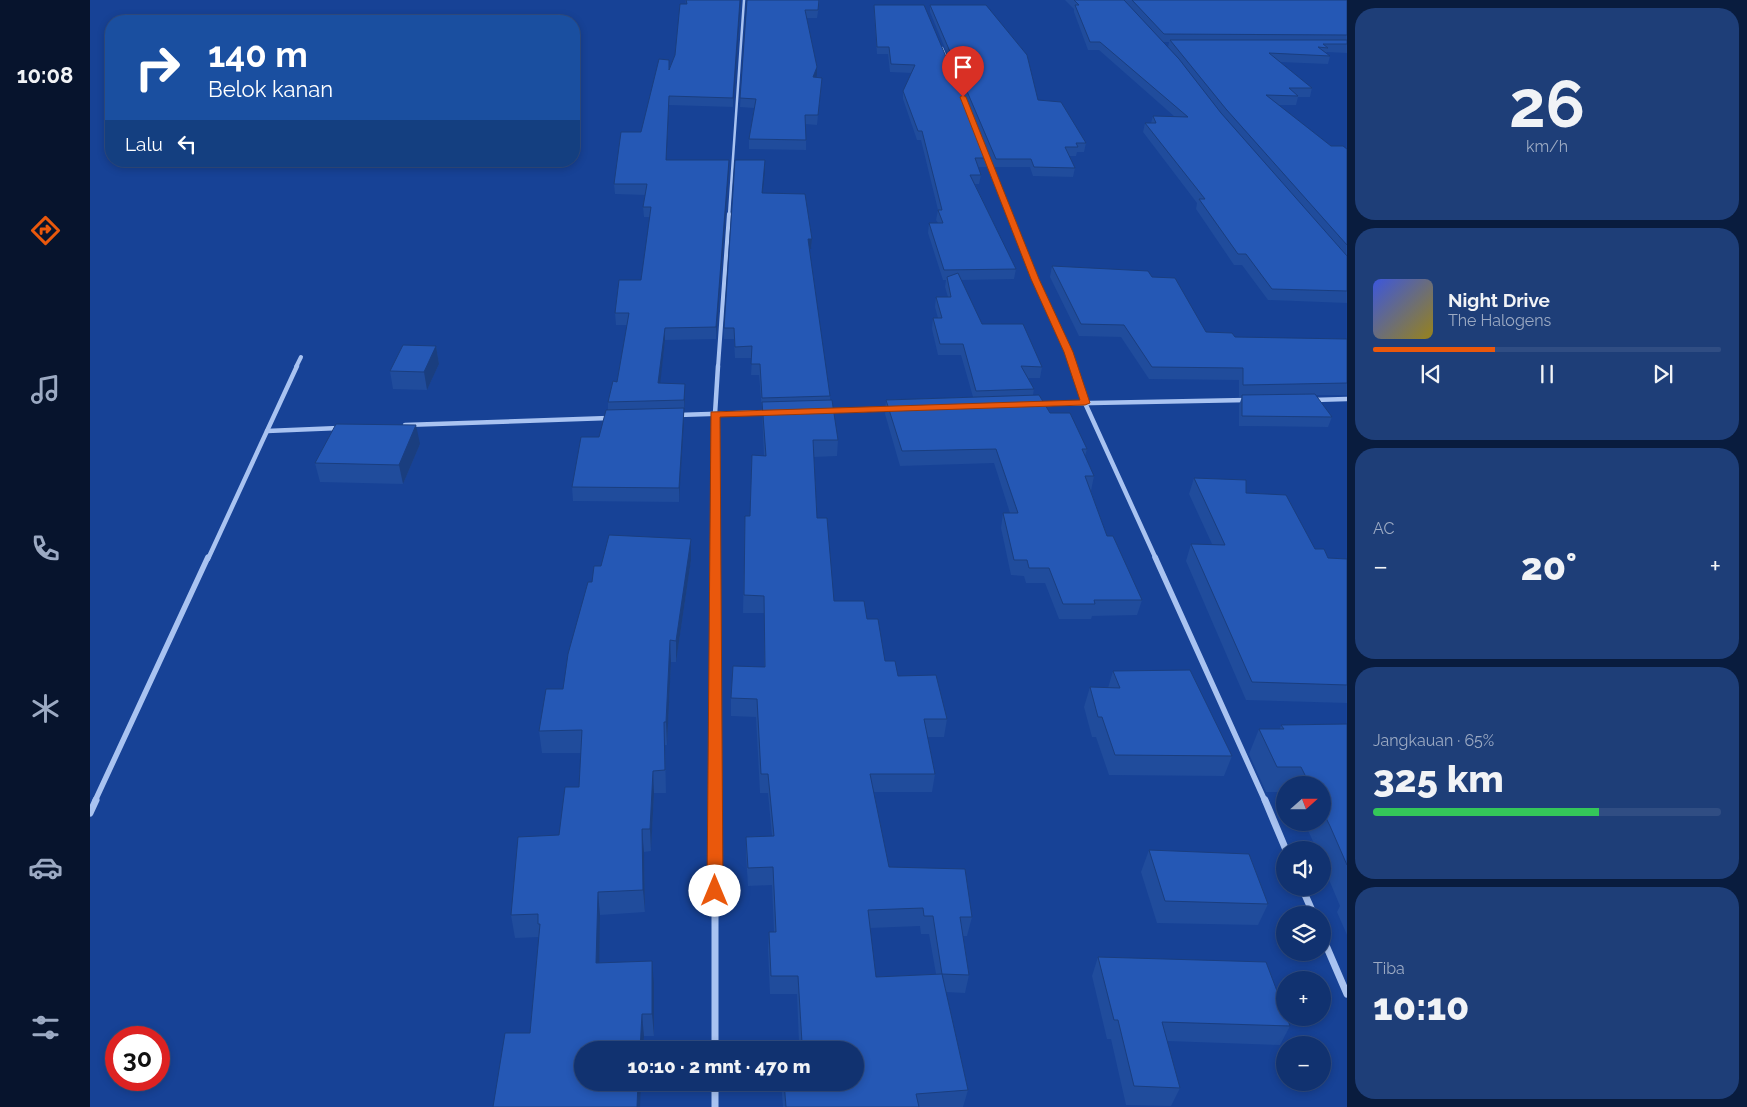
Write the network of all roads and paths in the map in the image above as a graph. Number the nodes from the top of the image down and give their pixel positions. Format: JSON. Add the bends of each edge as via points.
{"nodes":[{"id":1,"x":744,"y":0,"type":"edge"},
{"id":2,"x":941,"y":46,"type":"edge"},
{"id":3,"x":971,"y":116,"type":"edge"},
{"id":4,"x":985,"y":151,"type":"edge"},
{"id":5,"x":301,"y":357,"type":"dead end"},
{"id":6,"x":1347,"y":399,"type":"edge"},
{"id":7,"x":1250,"y":400,"type":"edge"},
{"id":8,"x":1308,"y":400,"type":"edge"},
{"id":9,"x":1085,"y":403,"type":"junction"},
{"id":10,"x":1036,"y":404,"type":"edge"},
{"id":11,"x":900,"y":408,"type":"edge"},
{"id":12,"x":822,"y":411,"type":"edge"},
{"id":13,"x":773,"y":412,"type":"edge"},
{"id":14,"x":715,"y":414,"type":"junction"},
{"id":15,"x":676,"y":416,"type":"edge"},
{"id":16,"x":617,"y":418,"type":"edge"},
{"id":17,"x":403,"y":425,"type":"edge"},
{"id":18,"x":345,"y":428,"type":"edge"},
{"id":19,"x":267,"y":431,"type":"junction"},
{"id":20,"x":90,"y":812,"type":"edge"},
{"id":21,"x":1282,"y":841,"type":"edge"},
{"id":22,"x":1331,"y":957,"type":"edge"},
{"id":23,"x":1347,"y":994,"type":"edge"},
{"id":24,"x":715,"y":1041,"type":"edge"},
{"id":25,"x":715,"y":1091,"type":"edge"},
{"id":26,"x":715,"y":1107,"type":"edge"}],
"edges":[{"from":1,"to":14,"type":"street"},
{"from":2,"to":3,"type":"street"},
{"from":4,"to":9,"type":"street","via":[[1035,279],[1069,352]]},
{"from":5,"to":19,"type":"street"},
{"from":6,"to":8,"type":"street"},
{"from":7,"to":9,"type":"street"},
{"from":9,"to":10,"type":"street"},
{"from":9,"to":21,"type":"street"},
{"from":11,"to":12,"type":"street"},
{"from":13,"to":14,"type":"street"},
{"from":14,"to":15,"type":"street"},
{"from":14,"to":24,"type":"street"},
{"from":16,"to":17,"type":"street"},
{"from":18,"to":19,"type":"street"},
{"from":19,"to":20,"type":"street"},
{"from":22,"to":23,"type":"street"},
{"from":25,"to":26,"type":"street"}]}
